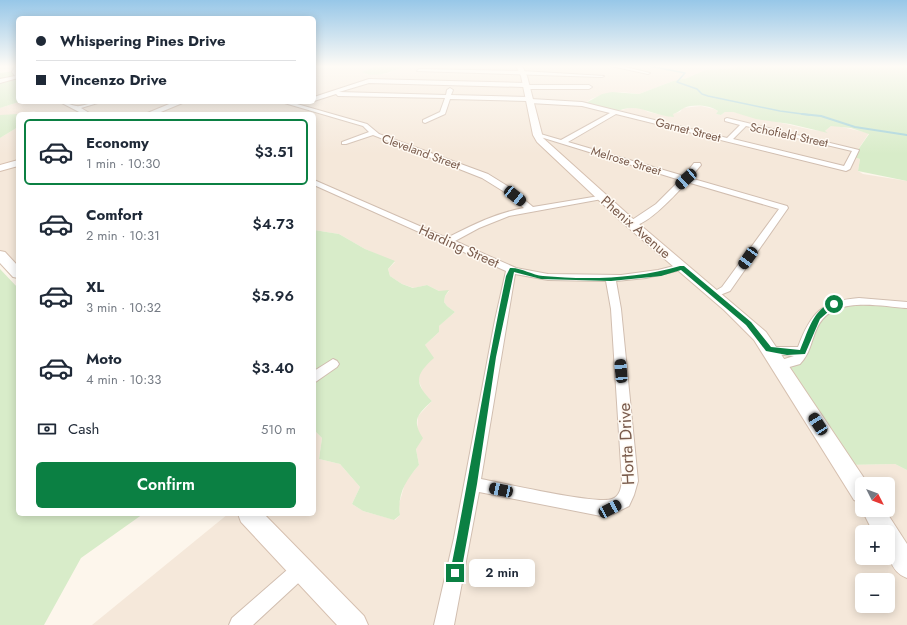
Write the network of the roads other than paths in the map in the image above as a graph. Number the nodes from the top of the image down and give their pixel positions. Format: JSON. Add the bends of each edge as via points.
{"nodes":[{"id":1,"x":327,"y":95,"type":"edge"},
{"id":2,"x":377,"y":95,"type":"edge"},
{"id":3,"x":458,"y":95,"type":"edge"},
{"id":4,"x":528,"y":95,"type":"edge"},
{"id":5,"x":554,"y":95,"type":"edge"},
{"id":6,"x":448,"y":97,"type":"junction"},
{"id":7,"x":316,"y":98,"type":"edge"},
{"id":8,"x":67,"y":104,"type":"edge"},
{"id":9,"x":90,"y":104,"type":"edge"},
{"id":10,"x":176,"y":104,"type":"edge"},
{"id":11,"x":291,"y":104,"type":"edge"},
{"id":12,"x":298,"y":104,"type":"edge"},
{"id":13,"x":295,"y":105,"type":"junction"},
{"id":14,"x":75,"y":108,"type":"junction"},
{"id":15,"x":84,"y":112,"type":"edge"},
{"id":16,"x":156,"y":112,"type":"edge"},
{"id":17,"x":312,"y":112,"type":"edge"},
{"id":18,"x":615,"y":112,"type":"junction"},
{"id":19,"x":316,"y":113,"type":"edge"},
{"id":20,"x":425,"y":120,"type":"dead end"},
{"id":21,"x":727,"y":120,"type":"dead end"},
{"id":22,"x":746,"y":124,"type":"junction"},
{"id":23,"x":372,"y":132,"type":"junction"},
{"id":24,"x":537,"y":135,"type":"junction"},
{"id":25,"x":728,"y":140,"type":"junction"},
{"id":26,"x":344,"y":142,"type":"dead end"},
{"id":27,"x":564,"y":142,"type":"junction"},
{"id":28,"x":16,"y":164,"type":"edge"},
{"id":29,"x":697,"y":165,"type":"dead end"},
{"id":30,"x":0,"y":168,"type":"edge"},
{"id":31,"x":846,"y":169,"type":"joint"},
{"id":32,"x":686,"y":179,"type":"junction"},
{"id":33,"x":316,"y":183,"type":"edge"},
{"id":34,"x":602,"y":197,"type":"junction"},
{"id":35,"x":530,"y":209,"type":"junction"},
{"id":36,"x":632,"y":224,"type":"junction"},
{"id":37,"x":448,"y":241,"type":"junction"},
{"id":38,"x":0,"y":255,"type":"edge"},
{"id":39,"x":682,"y":267,"type":"junction"},
{"id":40,"x":512,"y":270,"type":"junction"},
{"id":41,"x":16,"y":272,"type":"edge"},
{"id":42,"x":611,"y":279,"type":"junction"},
{"id":43,"x":715,"y":294,"type":"junction"},
{"id":44,"x":907,"y":305,"type":"edge"},
{"id":45,"x":769,"y":350,"type":"junction"},
{"id":46,"x":803,"y":352,"type":"junction"},
{"id":47,"x":333,"y":364,"type":"dead end"},
{"id":48,"x":779,"y":365,"type":"junction"},
{"id":49,"x":316,"y":377,"type":"edge"},
{"id":50,"x":855,"y":482,"type":"edge"},
{"id":51,"x":472,"y":484,"type":"junction"},
{"id":52,"x":251,"y":516,"type":"edge"},
{"id":53,"x":895,"y":546,"type":"edge"},
{"id":54,"x":907,"y":566,"type":"edge"},
{"id":55,"x":301,"y":569,"type":"junction"},
{"id":56,"x":239,"y":625,"type":"edge"},
{"id":57,"x":355,"y":625,"type":"edge"},
{"id":58,"x":444,"y":625,"type":"edge"}],
"edges":[{"from":1,"to":7,"type":"street"},
{"from":2,"to":6,"type":"street"},
{"from":3,"to":6,"type":"street"},
{"from":4,"to":24,"type":"main road","name":"Phenix Avenue"},
{"from":5,"to":18,"type":"street","name":"Garnet Street","via":[[571,102]]},
{"from":6,"to":20,"type":"street","via":[[443,114]]},
{"from":8,"to":14,"type":"street"},
{"from":9,"to":14,"type":"street"},
{"from":10,"to":16,"type":"main road"},
{"from":11,"to":13,"type":"street","name":"Cleveland Street"},
{"from":12,"to":13,"type":"street"},
{"from":13,"to":17,"type":"street","name":"Cleveland Street"},
{"from":14,"to":15,"type":"street"},
{"from":18,"to":25,"type":"street","name":"Garnet Street"},
{"from":18,"to":27,"type":"street"},
{"from":19,"to":23,"type":"street","name":"Cleveland Street","via":[[365,125]]},
{"from":21,"to":22,"type":"street"},
{"from":22,"to":25,"type":"street","name":"Schofield Street"},
{"from":22,"to":31,"type":"street","name":"Schofield Street","via":[[856,150]]},
{"from":23,"to":26,"type":"street"},
{"from":23,"to":35,"type":"street","name":"Cleveland Street","via":[[485,176]]},
{"from":24,"to":27,"type":"street","name":"Melrose Street"},
{"from":24,"to":34,"type":"main road","name":"Phenix Avenue","via":[[549,151]]},
{"from":25,"to":31,"type":"street","name":"Garnet Street"},
{"from":27,"to":32,"type":"street","name":"Melrose Street"},
{"from":28,"to":30,"type":"main road"},
{"from":29,"to":32,"type":"street"},
{"from":32,"to":36,"type":"street","via":[[651,212]]},
{"from":32,"to":43,"type":"street","name":"Melrose Street","via":[[784,208],[726,289]]},
{"from":33,"to":37,"type":"street","name":"Harding Street"},
{"from":34,"to":35,"type":"street"},
{"from":34,"to":36,"type":"main road","name":"Phenix Avenue"},
{"from":35,"to":37,"type":"street","via":[[498,216]]},
{"from":36,"to":39,"type":"main road","name":"Phenix Avenue"},
{"from":37,"to":40,"type":"street","name":"Harding Street"},
{"from":38,"to":41,"type":"main road"},
{"from":39,"to":42,"type":"street","name":"Harding Street","via":[[661,274]]},
{"from":39,"to":43,"type":"main road","name":"Phenix Avenue"},
{"from":40,"to":42,"type":"street","name":"Harding Street","via":[[541,277]]},
{"from":40,"to":51,"type":"street","via":[[493,357]]},
{"from":42,"to":51,"type":"street","name":"Horta Drive","via":[[616,309],[630,481],[626,497],[610,509],[592,508]]},
{"from":43,"to":45,"type":"main road","name":"Phenix Avenue","via":[[748,324]]},
{"from":44,"to":46,"type":"street","via":[[861,302],[828,306],[817,318]]},
{"from":45,"to":46,"type":"street"},
{"from":45,"to":48,"type":"main road","name":"Phenix Avenue"},
{"from":46,"to":48,"type":"street","via":[[796,361]]},
{"from":47,"to":49,"type":"street"},
{"from":48,"to":50,"type":"main road","name":"Phenix Avenue"},
{"from":51,"to":58,"type":"street"},
{"from":52,"to":55,"type":"main road"},
{"from":53,"to":54,"type":"main road"},
{"from":55,"to":56,"type":"street"},
{"from":55,"to":57,"type":"main road"}]}
